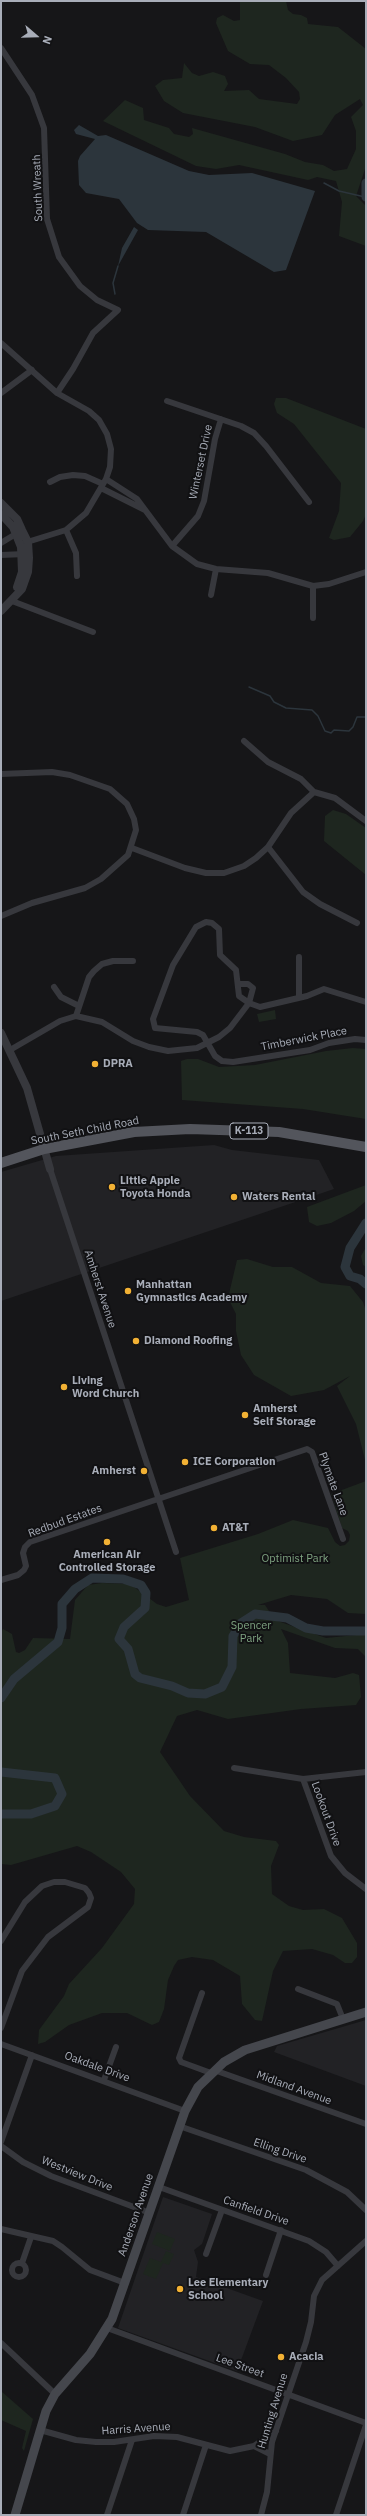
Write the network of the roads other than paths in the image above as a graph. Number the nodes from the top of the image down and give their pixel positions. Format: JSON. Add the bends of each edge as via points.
{"nodes":[{"id":1,"x":1,"y":48,"type":"edge"},
{"id":2,"x":1,"y":343,"type":"edge"},
{"id":3,"x":32,"y":370,"type":"junction"},
{"id":4,"x":57,"y":393,"type":"junction"},
{"id":5,"x":1,"y":394,"type":"edge"},
{"id":6,"x":167,"y":401,"type":"dead end"},
{"id":7,"x":221,"y":419,"type":"junction"},
{"id":8,"x":50,"y":482,"type":"dead end"},
{"id":9,"x":103,"y":484,"type":"junction"},
{"id":10,"x":309,"y":502,"type":"dead end"},
{"id":11,"x":1,"y":503,"type":"edge"},
{"id":12,"x":145,"y":510,"type":"junction"},
{"id":13,"x":1,"y":514,"type":"edge"},
{"id":14,"x":66,"y":530,"type":"junction"},
{"id":15,"x":19,"y":532,"type":"junction"},
{"id":16,"x":1,"y":543,"type":"edge"},
{"id":17,"x":24,"y":543,"type":"junction"},
{"id":18,"x":172,"y":546,"type":"junction"},
{"id":19,"x":25,"y":554,"type":"junction"},
{"id":20,"x":1,"y":555,"type":"edge"},
{"id":21,"x":216,"y":569,"type":"junction"},
{"id":22,"x":366,"y":572,"type":"edge"},
{"id":23,"x":77,"y":576,"type":"dead end"},
{"id":24,"x":314,"y":586,"type":"junction"},
{"id":25,"x":211,"y":595,"type":"dead end"},
{"id":26,"x":13,"y":599,"type":"junction"},
{"id":27,"x":1,"y":611,"type":"edge"},
{"id":28,"x":313,"y":618,"type":"dead end"},
{"id":29,"x":93,"y":632,"type":"dead end"},
{"id":30,"x":244,"y":741,"type":"dead end"},
{"id":31,"x":1,"y":774,"type":"edge"},
{"id":32,"x":314,"y":792,"type":"junction"},
{"id":33,"x":366,"y":821,"type":"edge"},
{"id":34,"x":268,"y":847,"type":"junction"},
{"id":35,"x":132,"y":848,"type":"junction"},
{"id":36,"x":1,"y":916,"type":"edge"},
{"id":37,"x":357,"y":923,"type":"dead end"},
{"id":38,"x":299,"y":957,"type":"dead end"},
{"id":39,"x":133,"y":961,"type":"dead end"},
{"id":40,"x":239,"y":984,"type":"junction"},
{"id":41,"x":54,"y":988,"type":"dead end"},
{"id":42,"x":299,"y":998,"type":"junction"},
{"id":43,"x":366,"y":1002,"type":"edge"},
{"id":44,"x":249,"y":1003,"type":"junction"},
{"id":45,"x":79,"y":1006,"type":"junction"},
{"id":46,"x":76,"y":1016,"type":"junction"},
{"id":47,"x":1,"y":1033,"type":"edge"},
{"id":48,"x":366,"y":1040,"type":"edge"},
{"id":49,"x":208,"y":1044,"type":"junction"},
{"id":50,"x":10,"y":1050,"type":"junction"},
{"id":51,"x":365,"y":1147,"type":"edge"},
{"id":52,"x":44,"y":1149,"type":"junction"},
{"id":53,"x":1,"y":1163,"type":"edge"},
{"id":54,"x":50,"y":1169,"type":"joint"},
{"id":55,"x":159,"y":1498,"type":"junction"},
{"id":56,"x":343,"y":1539,"type":"dead end"},
{"id":57,"x":176,"y":1552,"type":"dead end"},
{"id":58,"x":1,"y":1580,"type":"edge"},
{"id":59,"x":234,"y":1768,"type":"dead end"},
{"id":60,"x":366,"y":1772,"type":"edge"},
{"id":61,"x":303,"y":1778,"type":"junction"},
{"id":62,"x":366,"y":1889,"type":"edge"},
{"id":63,"x":1,"y":1941,"type":"edge"},
{"id":64,"x":298,"y":1989,"type":"dead end"},
{"id":65,"x":202,"y":1993,"type":"dead end"},
{"id":66,"x":366,"y":2012,"type":"edge"},
{"id":67,"x":343,"y":2019,"type":"junction"},
{"id":68,"x":1,"y":2028,"type":"edge"},
{"id":69,"x":1,"y":2044,"type":"edge"},
{"id":70,"x":116,"y":2046,"type":"dead end"},
{"id":71,"x":32,"y":2055,"type":"junction"},
{"id":72,"x":213,"y":2071,"type":"junction"},
{"id":73,"x":104,"y":2080,"type":"junction"},
{"id":74,"x":185,"y":2110,"type":"junction"},
{"id":75,"x":366,"y":2124,"type":"edge"},
{"id":76,"x":179,"y":2126,"type":"junction"},
{"id":77,"x":1,"y":2142,"type":"edge"},
{"id":78,"x":1,"y":2146,"type":"edge"},
{"id":79,"x":159,"y":2187,"type":"junction"},
{"id":80,"x":222,"y":2210,"type":"junction"},
{"id":81,"x":366,"y":2210,"type":"edge"},
{"id":82,"x":150,"y":2213,"type":"junction"},
{"id":83,"x":1,"y":2229,"type":"edge"},
{"id":84,"x":281,"y":2230,"type":"junction"},
{"id":85,"x":31,"y":2237,"type":"junction"},
{"id":86,"x":366,"y":2241,"type":"edge"},
{"id":87,"x":206,"y":2254,"type":"dead end"},
{"id":88,"x":22,"y":2263,"type":"dead end"},
{"id":89,"x":338,"y":2266,"type":"junction"},
{"id":90,"x":266,"y":2275,"type":"dead end"},
{"id":91,"x":125,"y":2283,"type":"junction"},
{"id":92,"x":107,"y":2328,"type":"junction"},
{"id":93,"x":1,"y":2343,"type":"edge"},
{"id":94,"x":55,"y":2394,"type":"junction"},
{"id":95,"x":288,"y":2395,"type":"junction"},
{"id":96,"x":366,"y":2424,"type":"edge"},
{"id":97,"x":40,"y":2430,"type":"junction"},
{"id":98,"x":276,"y":2431,"type":"junction"},
{"id":99,"x":132,"y":2440,"type":"junction"},
{"id":100,"x":206,"y":2445,"type":"junction"},
{"id":101,"x":254,"y":2446,"type":"junction"},
{"id":102,"x":270,"y":2454,"type":"junction"},
{"id":103,"x":15,"y":2515,"type":"edge"},
{"id":104,"x":107,"y":2515,"type":"edge"},
{"id":105,"x":183,"y":2515,"type":"edge"},
{"id":106,"x":261,"y":2515,"type":"edge"},
{"id":107,"x":336,"y":2515,"type":"edge"}],
"edges":[{"from":1,"to":4,"type":"street","name":"South Wreath","via":[[32,95],[44,128],[47,218],[59,257],[80,286],[97,300],[118,310],[93,333]]},
{"from":2,"to":3,"type":"street"},
{"from":3,"to":4,"type":"street"},
{"from":3,"to":5,"type":"street"},
{"from":4,"to":9,"type":"street","via":[[89,411],[99,420],[107,434],[111,449],[110,467]]},
{"from":6,"to":7,"type":"street"},
{"from":7,"to":10,"type":"street","via":[[254,433]]},
{"from":7,"to":18,"type":"street","name":"Winterset Drive","via":[[204,501],[198,516]]},
{"from":8,"to":9,"type":"street","via":[[60,476],[73,475],[85,476]]},
{"from":9,"to":12,"type":"street"},
{"from":9,"to":12,"type":"street","via":[[131,493]]},
{"from":9,"to":14,"type":"street","via":[[86,513]]},
{"from":11,"to":15,"type":"street","via":[[17,520]]},
{"from":12,"to":18,"type":"street"},
{"from":13,"to":15,"type":"street"},
{"from":14,"to":17,"type":"street"},
{"from":14,"to":23,"type":"street","via":[[76,552]]},
{"from":15,"to":16,"type":"street"},
{"from":15,"to":17,"type":"street"},
{"from":17,"to":19,"type":"street"},
{"from":18,"to":21,"type":"street","via":[[198,564]]},
{"from":19,"to":20,"type":"street"},
{"from":19,"to":26,"type":"street","via":[[28,572],[22,589]]},
{"from":21,"to":24,"type":"street","via":[[268,573]]},
{"from":21,"to":25,"type":"street"},
{"from":22,"to":24,"type":"street"},
{"from":24,"to":28,"type":"street"},
{"from":26,"to":27,"type":"street"},
{"from":26,"to":29,"type":"street"},
{"from":30,"to":32,"type":"street","via":[[268,762],[301,779]]},
{"from":31,"to":35,"type":"street","via":[[52,772],[110,788],[122,796],[134,819],[136,830]]},
{"from":32,"to":33,"type":"street","via":[[335,798]]},
{"from":32,"to":34,"type":"street","via":[[291,813]]},
{"from":34,"to":35,"type":"street","via":[[244,866],[224,873],[206,873],[185,868]]},
{"from":34,"to":37,"type":"street","via":[[304,892],[320,904]]},
{"from":35,"to":36,"type":"street","via":[[123,861],[85,888],[32,903]]},
{"from":38,"to":42,"type":"street"},
{"from":39,"to":45,"type":"street","via":[[113,960],[102,964],[89,976]]},
{"from":40,"to":44,"type":"street","via":[[240,998]]},
{"from":40,"to":44,"type":"street","via":[[248,984],[253,988]]},
{"from":40,"to":49,"type":"street","name":"Timberwick Place","via":[[236,970],[220,955],[219,929],[209,922],[196,927],[173,965],[154,1019],[155,1028],[197,1032],[203,1035]]},
{"from":41,"to":45,"type":"street","via":[[61,997]]},
{"from":42,"to":43,"type":"street","via":[[324,989]]},
{"from":42,"to":44,"type":"street","via":[[260,1006]]},
{"from":44,"to":49,"type":"street","via":[[230,1028]]},
{"from":45,"to":46,"type":"street"},
{"from":46,"to":49,"type":"street","via":[[102,1022],[132,1041],[149,1047],[168,1051],[186,1050]]},
{"from":46,"to":50,"type":"street","via":[[60,1021]]},
{"from":47,"to":50,"type":"street","name":"Amherst Avenue"},
{"from":48,"to":49,"type":"street","name":"Timberwick Place","via":[[329,1043],[310,1050],[233,1062],[219,1058]]},
{"from":50,"to":52,"type":"street","name":"Amherst Avenue","via":[[27,1088]]},
{"from":51,"to":52,"type":"main road","name":"South Seth Child Road","number":"K-113","via":[[279,1132],[190,1129],[134,1132]]},
{"from":52,"to":53,"type":"main road","name":"South Seth Child Road","number":"K-113"},
{"from":52,"to":54,"type":"street","name":"Amherst Avenue"},
{"from":54,"to":55,"type":"street","name":"Amherst Avenue","via":[[84,1278]]},
{"from":55,"to":56,"type":"street","name":"Plymate Lane","via":[[307,1449],[312,1452]]},
{"from":55,"to":57,"type":"street","name":"Amherst Avenue"},
{"from":55,"to":58,"type":"street","name":"Redbud Estates","via":[[30,1542],[25,1547],[24,1570],[18,1575]]},
{"from":59,"to":61,"type":"street"},
{"from":60,"to":61,"type":"street"},
{"from":61,"to":62,"type":"street","name":"Lookout Drive","via":[[330,1856],[341,1869]]},
{"from":63,"to":68,"type":"street","via":[[25,1902],[42,1886],[65,1882],[85,1888],[89,1893],[91,1898],[88,1907],[48,1936],[22,1971]]},
{"from":64,"to":67,"type":"street","via":[[337,2004]]},
{"from":65,"to":72,"type":"street","name":"Midland Avenue","via":[[179,2058],[181,2062]]},
{"from":66,"to":67,"type":"main road","name":"Anderson Avenue"},
{"from":67,"to":72,"type":"main road","name":"Anderson Avenue","via":[[250,2048]]},
{"from":69,"to":71,"type":"street","name":"Oakdale Drive"},
{"from":70,"to":73,"type":"street"},
{"from":71,"to":73,"type":"street","name":"Oakdale Drive"},
{"from":71,"to":77,"type":"street"},
{"from":72,"to":74,"type":"main road","name":"Anderson Avenue","via":[[198,2087]]},
{"from":72,"to":75,"type":"street","name":"Midland Avenue"},
{"from":73,"to":74,"type":"street","name":"Oakdale Drive"},
{"from":74,"to":76,"type":"main road","name":"Anderson Avenue"},
{"from":76,"to":79,"type":"main road","name":"Anderson Avenue"},
{"from":76,"to":81,"type":"street","name":"Elling Drive","via":[[313,2174],[347,2192]]},
{"from":78,"to":82,"type":"street","name":"Westview Drive","via":[[23,2162],[51,2176]]},
{"from":79,"to":80,"type":"street","name":"Canfield Drive"},
{"from":79,"to":82,"type":"main road","name":"Anderson Avenue"},
{"from":80,"to":84,"type":"street","name":"Canfield Drive"},
{"from":80,"to":87,"type":"street"},
{"from":82,"to":91,"type":"main road","name":"Anderson Avenue"},
{"from":83,"to":85,"type":"street"},
{"from":84,"to":89,"type":"street","name":"Canfield Drive","via":[[318,2245]]},
{"from":84,"to":90,"type":"street"},
{"from":85,"to":88,"type":"street"},
{"from":85,"to":91,"type":"street","via":[[53,2241],[90,2270]]},
{"from":86,"to":89,"type":"street","name":"Hunting Avenue"},
{"from":89,"to":95,"type":"street","name":"Hunting Avenue","via":[[322,2280],[314,2296],[311,2322]]},
{"from":91,"to":92,"type":"main road","name":"Anderson Avenue"},
{"from":92,"to":94,"type":"main road","name":"Anderson Avenue","via":[[90,2354]]},
{"from":92,"to":95,"type":"street","name":"Lee Street"},
{"from":93,"to":94,"type":"street"},
{"from":94,"to":97,"type":"main road","name":"Anderson Avenue"},
{"from":95,"to":96,"type":"street","name":"Lee Street"},
{"from":95,"to":98,"type":"street","name":"Hunting Avenue"},
{"from":96,"to":107,"type":"street"},
{"from":97,"to":99,"type":"street","name":"Harris Avenue","via":[[76,2440]]},
{"from":97,"to":103,"type":"main road","name":"Anderson Avenue"},
{"from":98,"to":101,"type":"street","name":"Harris Avenue"},
{"from":98,"to":102,"type":"street","name":"Hunting Avenue"},
{"from":99,"to":100,"type":"street","name":"Harris Avenue","via":[[154,2436],[177,2437]]},
{"from":99,"to":104,"type":"street"},
{"from":100,"to":101,"type":"street","name":"Harris Avenue","via":[[230,2451]]},
{"from":100,"to":105,"type":"street"},
{"from":101,"to":102,"type":"street"},
{"from":102,"to":106,"type":"street","name":"Hunting Avenue","via":[[267,2492]]}]}
